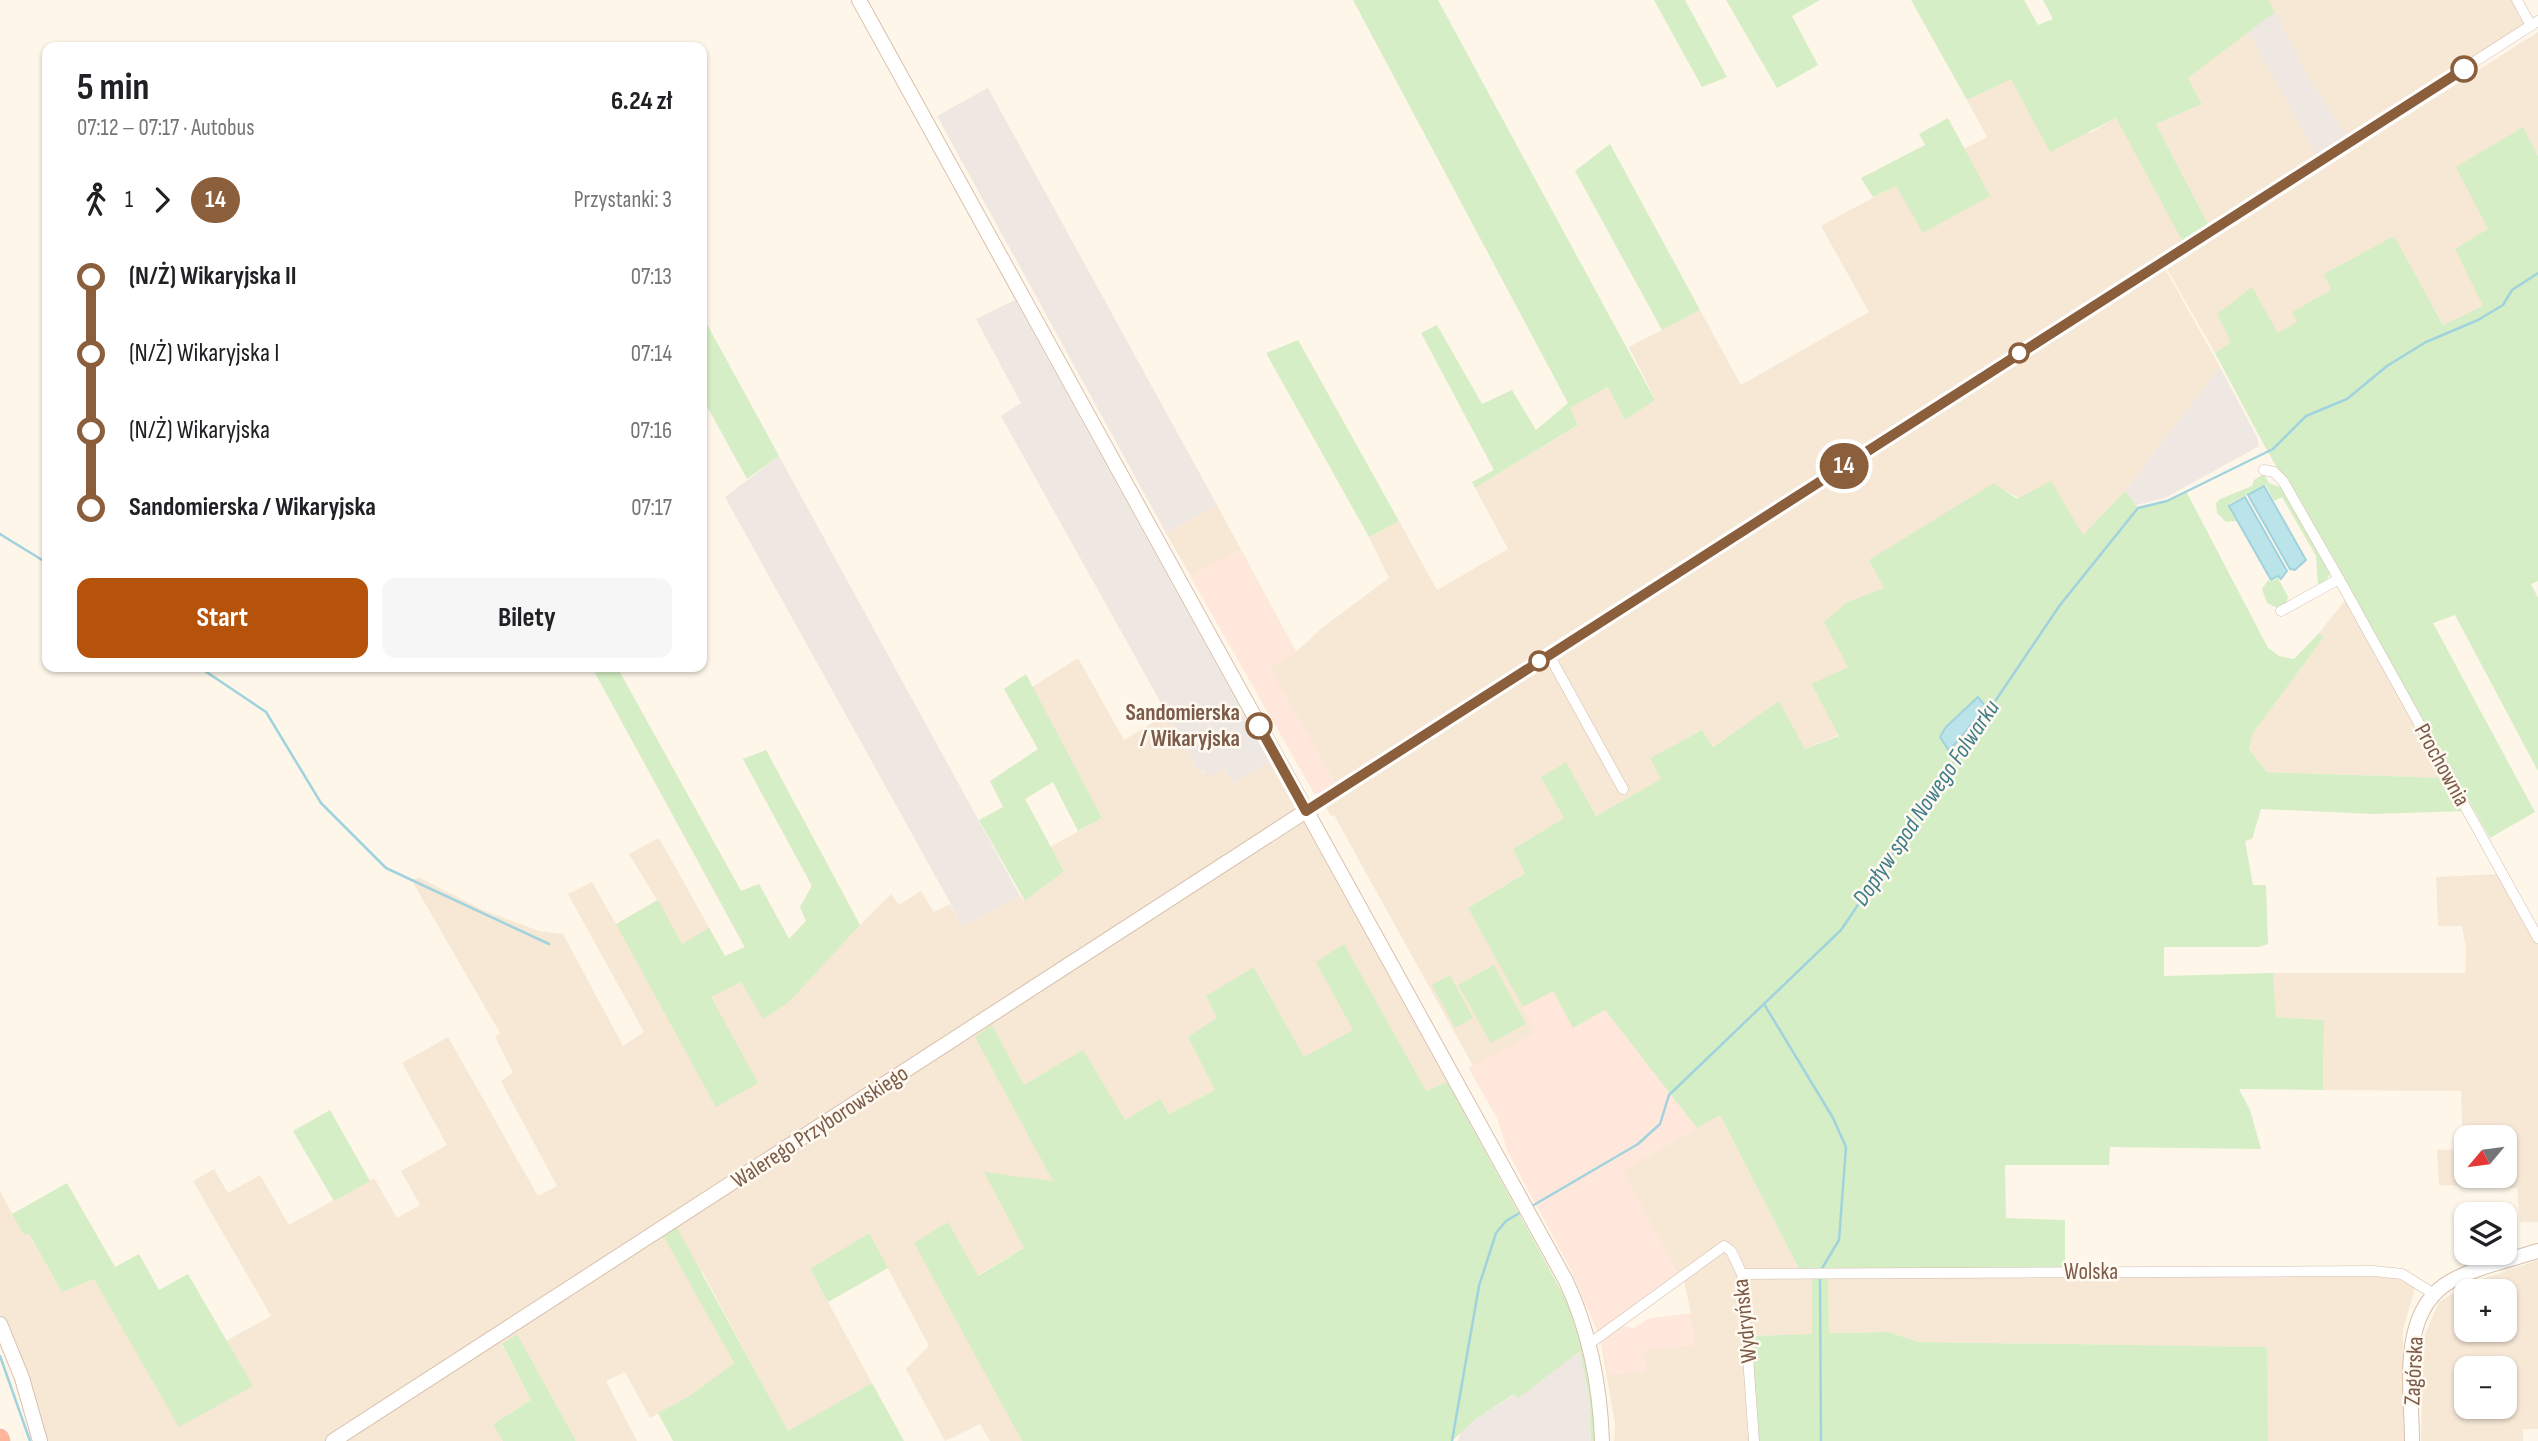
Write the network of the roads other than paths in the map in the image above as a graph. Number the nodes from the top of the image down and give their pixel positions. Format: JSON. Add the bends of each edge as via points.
{"nodes":[{"id":1,"x":859,"y":0,"type":"edge"},
{"id":2,"x":2517,"y":0,"type":"edge"},
{"id":3,"x":2535,"y":24,"type":"edge"},
{"id":4,"x":2264,"y":470,"type":"dead end"},
{"id":5,"x":2339,"y":579,"type":"junction"},
{"id":6,"x":2281,"y":611,"type":"dead end"},
{"id":7,"x":1549,"y":655,"type":"junction"},
{"id":8,"x":1623,"y":789,"type":"dead end"},
{"id":9,"x":1306,"y":811,"type":"junction"},
{"id":10,"x":2538,"y":938,"type":"edge"},
{"id":11,"x":2538,"y":1251,"type":"edge"},
{"id":12,"x":1742,"y":1274,"type":"junction"},
{"id":13,"x":2434,"y":1294,"type":"junction"},
{"id":14,"x":0,"y":1324,"type":"edge"},
{"id":15,"x":1589,"y":1343,"type":"junction"},
{"id":16,"x":40,"y":1441,"type":"edge"},
{"id":17,"x":333,"y":1441,"type":"edge"},
{"id":18,"x":1602,"y":1441,"type":"edge"},
{"id":19,"x":1754,"y":1441,"type":"edge"},
{"id":20,"x":2412,"y":1441,"type":"edge"}],
"edges":[{"from":1,"to":9,"type":"street"},
{"from":2,"to":3,"type":"street"},
{"from":3,"to":7,"type":"street"},
{"from":4,"to":5,"type":"street","name":"Prochownia","via":[[2283,481]]},
{"from":5,"to":6,"type":"street"},
{"from":5,"to":10,"type":"street","name":"Prochownia"},
{"from":7,"to":8,"type":"street"},
{"from":7,"to":9,"type":"street"},
{"from":9,"to":15,"type":"street","via":[[1574,1297]]},
{"from":9,"to":17,"type":"street","name":"Walerego Przyborowskiego"},
{"from":11,"to":13,"type":"street","via":[[2467,1274]]},
{"from":12,"to":13,"type":"street","name":"Wolska","via":[[2374,1271],[2402,1274]]},
{"from":12,"to":15,"type":"street","name":"Wydryńska","via":[[1731,1251],[1717,1249]]},
{"from":12,"to":19,"type":"street","name":"Wydryńska"},
{"from":13,"to":20,"type":"street","name":"Zagórska","via":[[2421,1313],[2413,1339]]},
{"from":14,"to":16,"type":"street"},
{"from":15,"to":18,"type":"street"}]}
